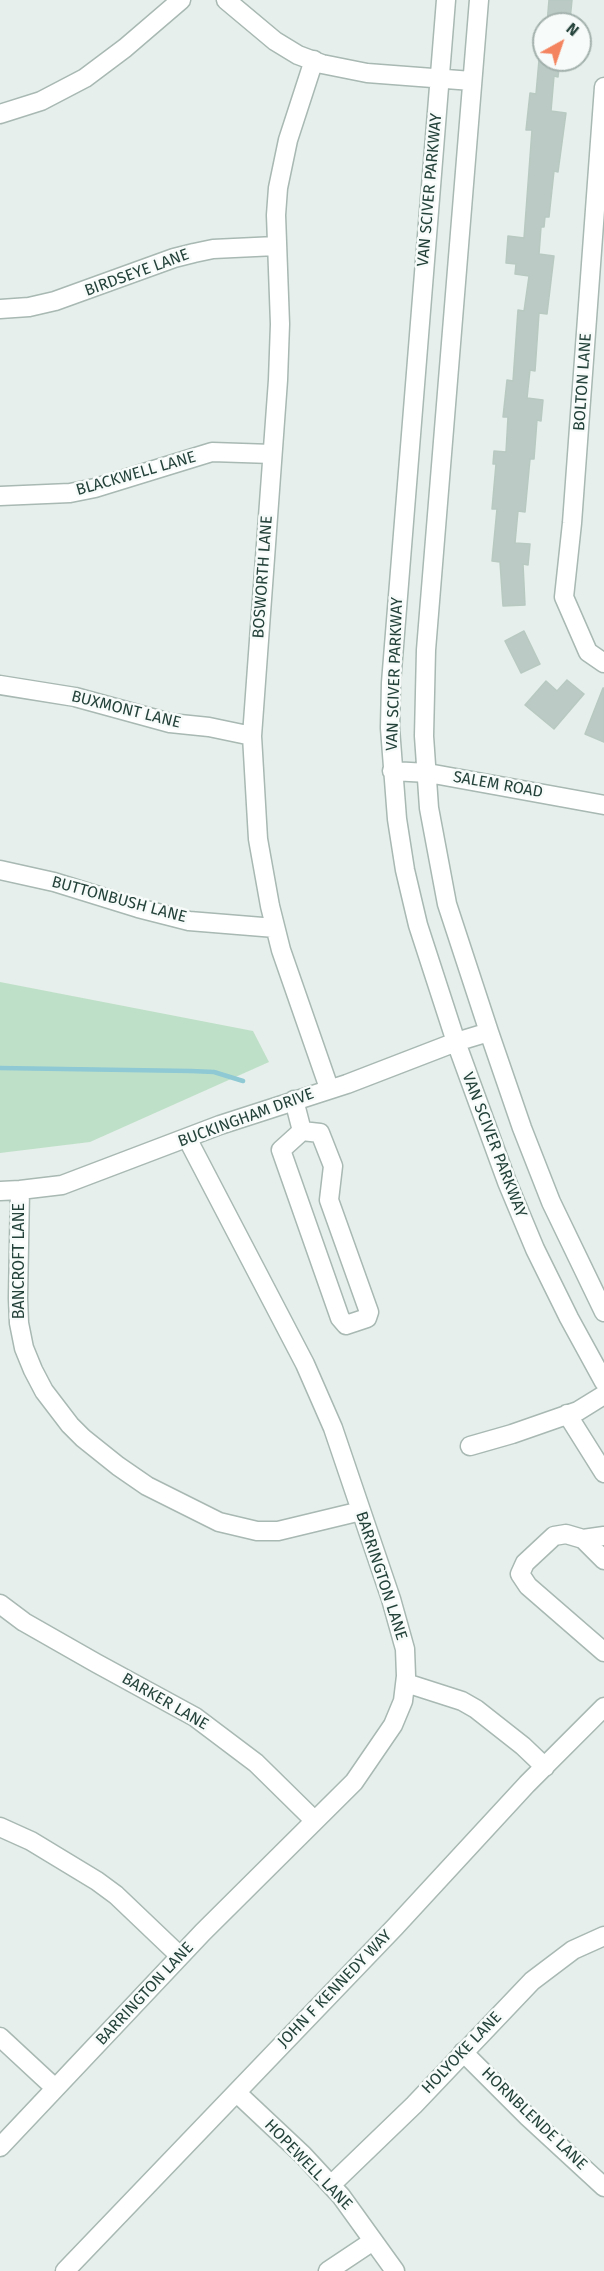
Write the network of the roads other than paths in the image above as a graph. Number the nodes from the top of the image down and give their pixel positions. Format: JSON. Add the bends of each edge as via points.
{"nodes":[{"id":1,"x":181,"y":0,"type":"edge"},
{"id":2,"x":226,"y":0,"type":"edge"},
{"id":3,"x":446,"y":0,"type":"edge"},
{"id":4,"x":479,"y":0,"type":"edge"},
{"id":5,"x":314,"y":60,"type":"junction"},
{"id":6,"x":439,"y":78,"type":"junction"},
{"id":7,"x":472,"y":81,"type":"junction"},
{"id":8,"x":604,"y":87,"type":"edge"},
{"id":9,"x":0,"y":114,"type":"edge"},
{"id":10,"x":276,"y":246,"type":"junction"},
{"id":11,"x":0,"y":309,"type":"edge"},
{"id":12,"x":272,"y":454,"type":"junction"},
{"id":13,"x":0,"y":496,"type":"edge"},
{"id":14,"x":604,"y":663,"type":"edge"},
{"id":15,"x":0,"y":685,"type":"edge"},
{"id":16,"x":252,"y":736,"type":"junction"},
{"id":17,"x":392,"y":771,"type":"junction"},
{"id":18,"x":428,"y":773,"type":"junction"},
{"id":19,"x":604,"y":805,"type":"edge"},
{"id":20,"x":0,"y":870,"type":"edge"},
{"id":21,"x":275,"y":928,"type":"junction"},
{"id":22,"x":489,"y":1032,"type":"junction"},
{"id":23,"x":456,"y":1042,"type":"junction"},
{"id":24,"x":329,"y":1088,"type":"junction"},
{"id":25,"x":294,"y":1100,"type":"junction"},
{"id":26,"x":302,"y":1131,"type":"junction"},
{"id":27,"x":187,"y":1138,"type":"junction"},
{"id":28,"x":20,"y":1190,"type":"junction"},
{"id":29,"x":0,"y":1191,"type":"edge"},
{"id":30,"x":603,"y":1306,"type":"edge"},
{"id":31,"x":604,"y":1382,"type":"edge"},
{"id":32,"x":604,"y":1395,"type":"edge"},
{"id":33,"x":567,"y":1414,"type":"junction"},
{"id":34,"x":470,"y":1446,"type":"dead end"},
{"id":35,"x":604,"y":1473,"type":"edge"},
{"id":36,"x":361,"y":1511,"type":"junction"},
{"id":37,"x":604,"y":1536,"type":"edge"},
{"id":38,"x":583,"y":1539,"type":"junction"},
{"id":39,"x":604,"y":1560,"type":"edge"},
{"id":40,"x":0,"y":1604,"type":"edge"},
{"id":41,"x":604,"y":1652,"type":"edge"},
{"id":42,"x":406,"y":1683,"type":"junction"},
{"id":43,"x":604,"y":1707,"type":"edge"},
{"id":44,"x":544,"y":1767,"type":"junction"},
{"id":45,"x":314,"y":1820,"type":"junction"},
{"id":46,"x":0,"y":1827,"type":"edge"},
{"id":47,"x":604,"y":1936,"type":"edge"},
{"id":48,"x":180,"y":1956,"type":"junction"},
{"id":49,"x":0,"y":2037,"type":"edge"},
{"id":50,"x":464,"y":2052,"type":"junction"},
{"id":51,"x":56,"y":2088,"type":"junction"},
{"id":52,"x":237,"y":2093,"type":"junction"},
{"id":53,"x":0,"y":2147,"type":"edge"},
{"id":54,"x":331,"y":2185,"type":"junction"},
{"id":55,"x":604,"y":2187,"type":"edge"},
{"id":56,"x":373,"y":2241,"type":"junction"},
{"id":57,"x":65,"y":2271,"type":"edge"},
{"id":58,"x":328,"y":2271,"type":"edge"},
{"id":59,"x":395,"y":2271,"type":"edge"}],
"edges":[{"from":1,"to":9,"type":"street","via":[[85,78],[41,101]]},
{"from":2,"to":5,"type":"street","via":[[275,41]]},
{"from":3,"to":6,"type":"street","name":"VAN SCIVER PARKWAY"},
{"from":4,"to":7,"type":"street","name":"VAN SCIVER PARKWAY"},
{"from":5,"to":6,"type":"street","via":[[367,73]]},
{"from":5,"to":10,"type":"street","name":"BOSWORTH LANE","via":[[282,163]]},
{"from":6,"to":7,"type":"street"},
{"from":6,"to":17,"type":"street","name":"VAN SCIVER PARKWAY","via":[[393,652]]},
{"from":7,"to":18,"type":"street","name":"VAN SCIVER PARKWAY","via":[[426,650],[424,736]]},
{"from":8,"to":14,"type":"street","name":"BOLTON LANE","via":[[564,597],[588,652]]},
{"from":10,"to":11,"type":"street","name":"BIRDSEYE LANE","via":[[194,253],[55,302]]},
{"from":10,"to":12,"type":"street","name":"BOSWORTH LANE","via":[[280,324]]},
{"from":12,"to":13,"type":"street","name":"BLACKWELL LANE","via":[[212,452],[95,488]]},
{"from":12,"to":16,"type":"street","name":"BOSWORTH LANE"},
{"from":15,"to":16,"type":"street","name":"BUXMONT LANE","via":[[75,697],[170,723]]},
{"from":16,"to":21,"type":"street","name":"BOSWORTH LANE","via":[[258,839]]},
{"from":17,"to":18,"type":"street","name":"SALEM ROAD"},
{"from":17,"to":23,"type":"street","name":"VAN SCIVER PARKWAY","via":[[405,870],[418,925]]},
{"from":18,"to":19,"type":"street","name":"SALEM ROAD"},
{"from":18,"to":22,"type":"street","name":"VAN SCIVER PARKWAY","via":[[429,808],[447,904]]},
{"from":20,"to":21,"type":"street","name":"BUTTONBUSH LANE","via":[[189,921]]},
{"from":21,"to":24,"type":"street","name":"BOSWORTH LANE"},
{"from":22,"to":23,"type":"street","name":"BUCKINGHAM DRIVE"},
{"from":22,"to":30,"type":"street","name":"VAN SCIVER PARKWAY","via":[[551,1202]]},
{"from":23,"to":24,"type":"street","name":"BUCKINGHAM DRIVE"},
{"from":23,"to":31,"type":"street","name":"VAN SCIVER PARKWAY","via":[[535,1250]]},
{"from":24,"to":25,"type":"street","name":"BUCKINGHAM DRIVE"},
{"from":25,"to":26,"type":"street"},
{"from":25,"to":27,"type":"street","name":"BUCKINGHAM DRIVE"},
{"from":26,"to":26,"type":"street","via":[[281,1150],[340,1318],[346,1325],[367,1318],[369,1312],[329,1200],[333,1166],[320,1134]]},
{"from":27,"to":28,"type":"street","name":"BUCKINGHAM DRIVE","via":[[62,1185]]},
{"from":27,"to":36,"type":"street","name":"BARRINGTON LANE","via":[[315,1385]]},
{"from":28,"to":29,"type":"street","name":"BUCKINGHAM DRIVE"},
{"from":28,"to":36,"type":"street","name":"BANCROFT LANE","via":[[18,1298],[24,1348],[44,1391],[83,1438],[147,1486],[219,1522],[256,1531],[278,1531]]},
{"from":32,"to":33,"type":"street"},
{"from":33,"to":34,"type":"street"},
{"from":33,"to":35,"type":"street"},
{"from":36,"to":42,"type":"street","name":"BARRINGTON LANE","via":[[403,1641]]},
{"from":37,"to":38,"type":"street"},
{"from":38,"to":39,"type":"street"},
{"from":38,"to":41,"type":"street","via":[[566,1534],[554,1536],[525,1563],[520,1574],[528,1586]]},
{"from":40,"to":45,"type":"street","name":"BARKER LANE","via":[[24,1622],[195,1717],[256,1763]]},
{"from":42,"to":44,"type":"street","via":[[476,1709]]},
{"from":42,"to":45,"type":"street","name":"BARRINGTON LANE","via":[[393,1725],[354,1782]]},
{"from":43,"to":44,"type":"street","name":"JOHN F KENNEDY WAY"},
{"from":44,"to":52,"type":"street","name":"JOHN F KENNEDY WAY"},
{"from":45,"to":48,"type":"street","name":"BARRINGTON LANE"},
{"from":46,"to":48,"type":"street","via":[[98,1881]]},
{"from":47,"to":50,"type":"street","name":"HOLYOKE LANE","via":[[552,1964]]},
{"from":48,"to":51,"type":"street","name":"BARRINGTON LANE"},
{"from":49,"to":51,"type":"street"},
{"from":50,"to":54,"type":"street","name":"HOLYOKE LANE"},
{"from":50,"to":55,"type":"street","name":"HORNBLENDE LANE"},
{"from":51,"to":53,"type":"street","name":"BARRINGTON LANE"},
{"from":52,"to":54,"type":"street","name":"HOPEWELL LANE"},
{"from":52,"to":57,"type":"street","name":"JOHN F KENNEDY WAY"},
{"from":54,"to":56,"type":"street","name":"HOPEWELL LANE"},
{"from":56,"to":58,"type":"street"},
{"from":56,"to":59,"type":"street","name":"HOPEWELL LANE"}]}
